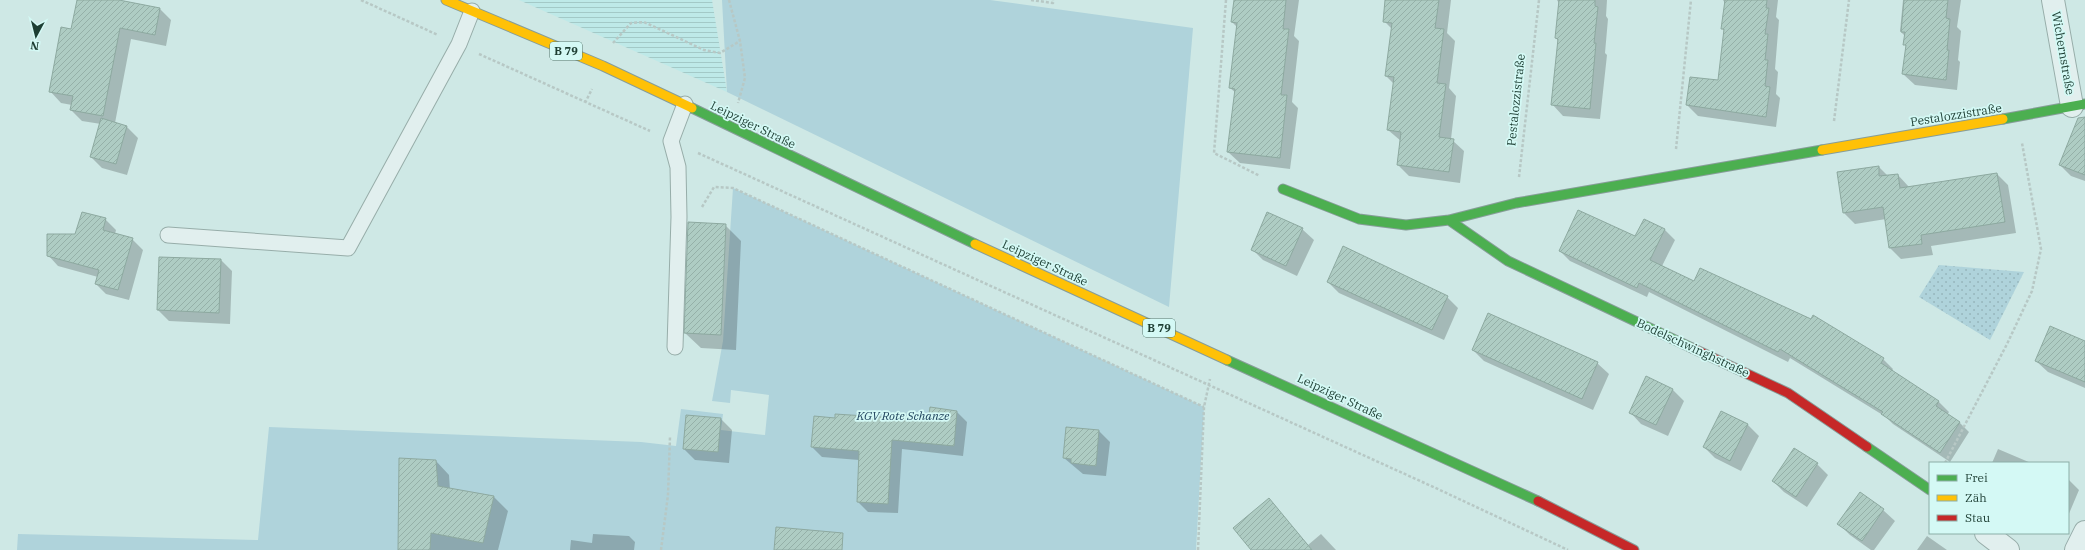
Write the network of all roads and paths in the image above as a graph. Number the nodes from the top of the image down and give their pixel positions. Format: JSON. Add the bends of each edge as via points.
{"nodes":[{"id":1,"x":361,"y":0,"type":"edge"},
{"id":2,"x":446,"y":0,"type":"edge"},
{"id":3,"x":729,"y":0,"type":"edge"},
{"id":4,"x":1031,"y":0,"type":"edge"},
{"id":5,"x":1053,"y":0,"type":"edge"},
{"id":6,"x":1226,"y":0,"type":"edge"},
{"id":7,"x":1539,"y":0,"type":"edge"},
{"id":8,"x":1691,"y":0,"type":"edge"},
{"id":9,"x":1849,"y":0,"type":"edge"},
{"id":10,"x":2053,"y":0,"type":"edge"},
{"id":11,"x":472,"y":11,"type":"junction"},
{"id":12,"x":740,"y":41,"type":"junction"},
{"id":13,"x":459,"y":44,"type":"junction"},
{"id":14,"x":603,"y":66,"type":"junction"},
{"id":15,"x":685,"y":104,"type":"junction"},
{"id":16,"x":2079,"y":105,"type":"edge"},
{"id":17,"x":2018,"y":117,"type":"junction"},
{"id":18,"x":729,"y":128,"type":"junction"},
{"id":19,"x":671,"y":141,"type":"junction"},
{"id":20,"x":1831,"y":148,"type":"junction"},
{"id":21,"x":1673,"y":176,"type":"junction"},
{"id":22,"x":1283,"y":189,"type":"joint"},
{"id":23,"x":1516,"y":203,"type":"junction"},
{"id":24,"x":679,"y":217,"type":"junction"},
{"id":25,"x":1449,"y":220,"type":"junction"},
{"id":26,"x":168,"y":235,"type":"dead end"},
{"id":27,"x":675,"y":347,"type":"dead end"},
{"id":28,"x":670,"y":437,"type":"dead end"},
{"id":29,"x":1946,"y":462,"type":"edge"},
{"id":30,"x":1929,"y":489,"type":"edge"},
{"id":31,"x":2085,"y":532,"type":"edge"},
{"id":32,"x":1987,"y":534,"type":"edge"},
{"id":33,"x":661,"y":550,"type":"edge"},
{"id":34,"x":1198,"y":550,"type":"edge"},
{"id":35,"x":1568,"y":550,"type":"edge"},
{"id":36,"x":1634,"y":550,"type":"edge"},
{"id":37,"x":2008,"y":550,"type":"edge"},
{"id":38,"x":2076,"y":550,"type":"edge"}],
"edges":[{"from":1,"to":13,"type":"path"},
{"from":2,"to":11,"type":"street","name":"Leipziger Straße","number":"B 79"},
{"from":3,"to":12,"type":"path"},
{"from":4,"to":5,"type":"path","via":[[1053,3]]},
{"from":6,"to":22,"type":"path","via":[[1214,153]]},
{"from":7,"to":23,"type":"path","name":"Pestalozzistraße"},
{"from":8,"to":21,"type":"path"},
{"from":9,"to":20,"type":"path"},
{"from":10,"to":16,"type":"street","name":"Wichernstraße"},
{"from":11,"to":13,"type":"lane"},
{"from":11,"to":14,"type":"street","name":"Leipziger Straße","number":"B 79"},
{"from":12,"to":14,"type":"path","via":[[720,53],[704,50],[644,22],[631,23],[614,41]]},
{"from":12,"to":18,"type":"path","via":[[745,78]]},
{"from":13,"to":19,"type":"path"},
{"from":13,"to":26,"type":"lane","via":[[348,248]]},
{"from":14,"to":15,"type":"street","name":"Leipziger Straße","number":"B 79"},
{"from":15,"to":18,"type":"street","name":"Leipziger Straße","number":"B 79"},
{"from":15,"to":19,"type":"lane"},
{"from":16,"to":17,"type":"street","name":"Pestalozzistraße"},
{"from":17,"to":20,"type":"street","name":"Pestalozzistraße"},
{"from":17,"to":29,"type":"path","via":[[2041,249],[2032,291]]},
{"from":18,"to":36,"type":"street","name":"Leipziger Straße","number":"B 79","via":[[1032,271],[1541,503]]},
{"from":19,"to":24,"type":"lane","via":[[678,167]]},
{"from":19,"to":35,"type":"path"},
{"from":20,"to":21,"type":"street","name":"Pestalozzistraße"},
{"from":21,"to":23,"type":"street","name":"Pestalozzistraße"},
{"from":22,"to":25,"type":"street","name":"Pestalozzistraße","via":[[1359,219],[1406,225]]},
{"from":23,"to":25,"type":"street","name":"Pestalozzistraße"},
{"from":24,"to":27,"type":"lane"},
{"from":24,"to":34,"type":"path","via":[[697,216],[714,187],[733,188],[1204,407]]},
{"from":25,"to":30,"type":"street","name":"Bodelschwinghstraße","via":[[1508,261],[1788,393]]},
{"from":28,"to":33,"type":"path","via":[[668,495]]},
{"from":31,"to":38,"type":"street"},
{"from":32,"to":37,"type":"street"}]}
